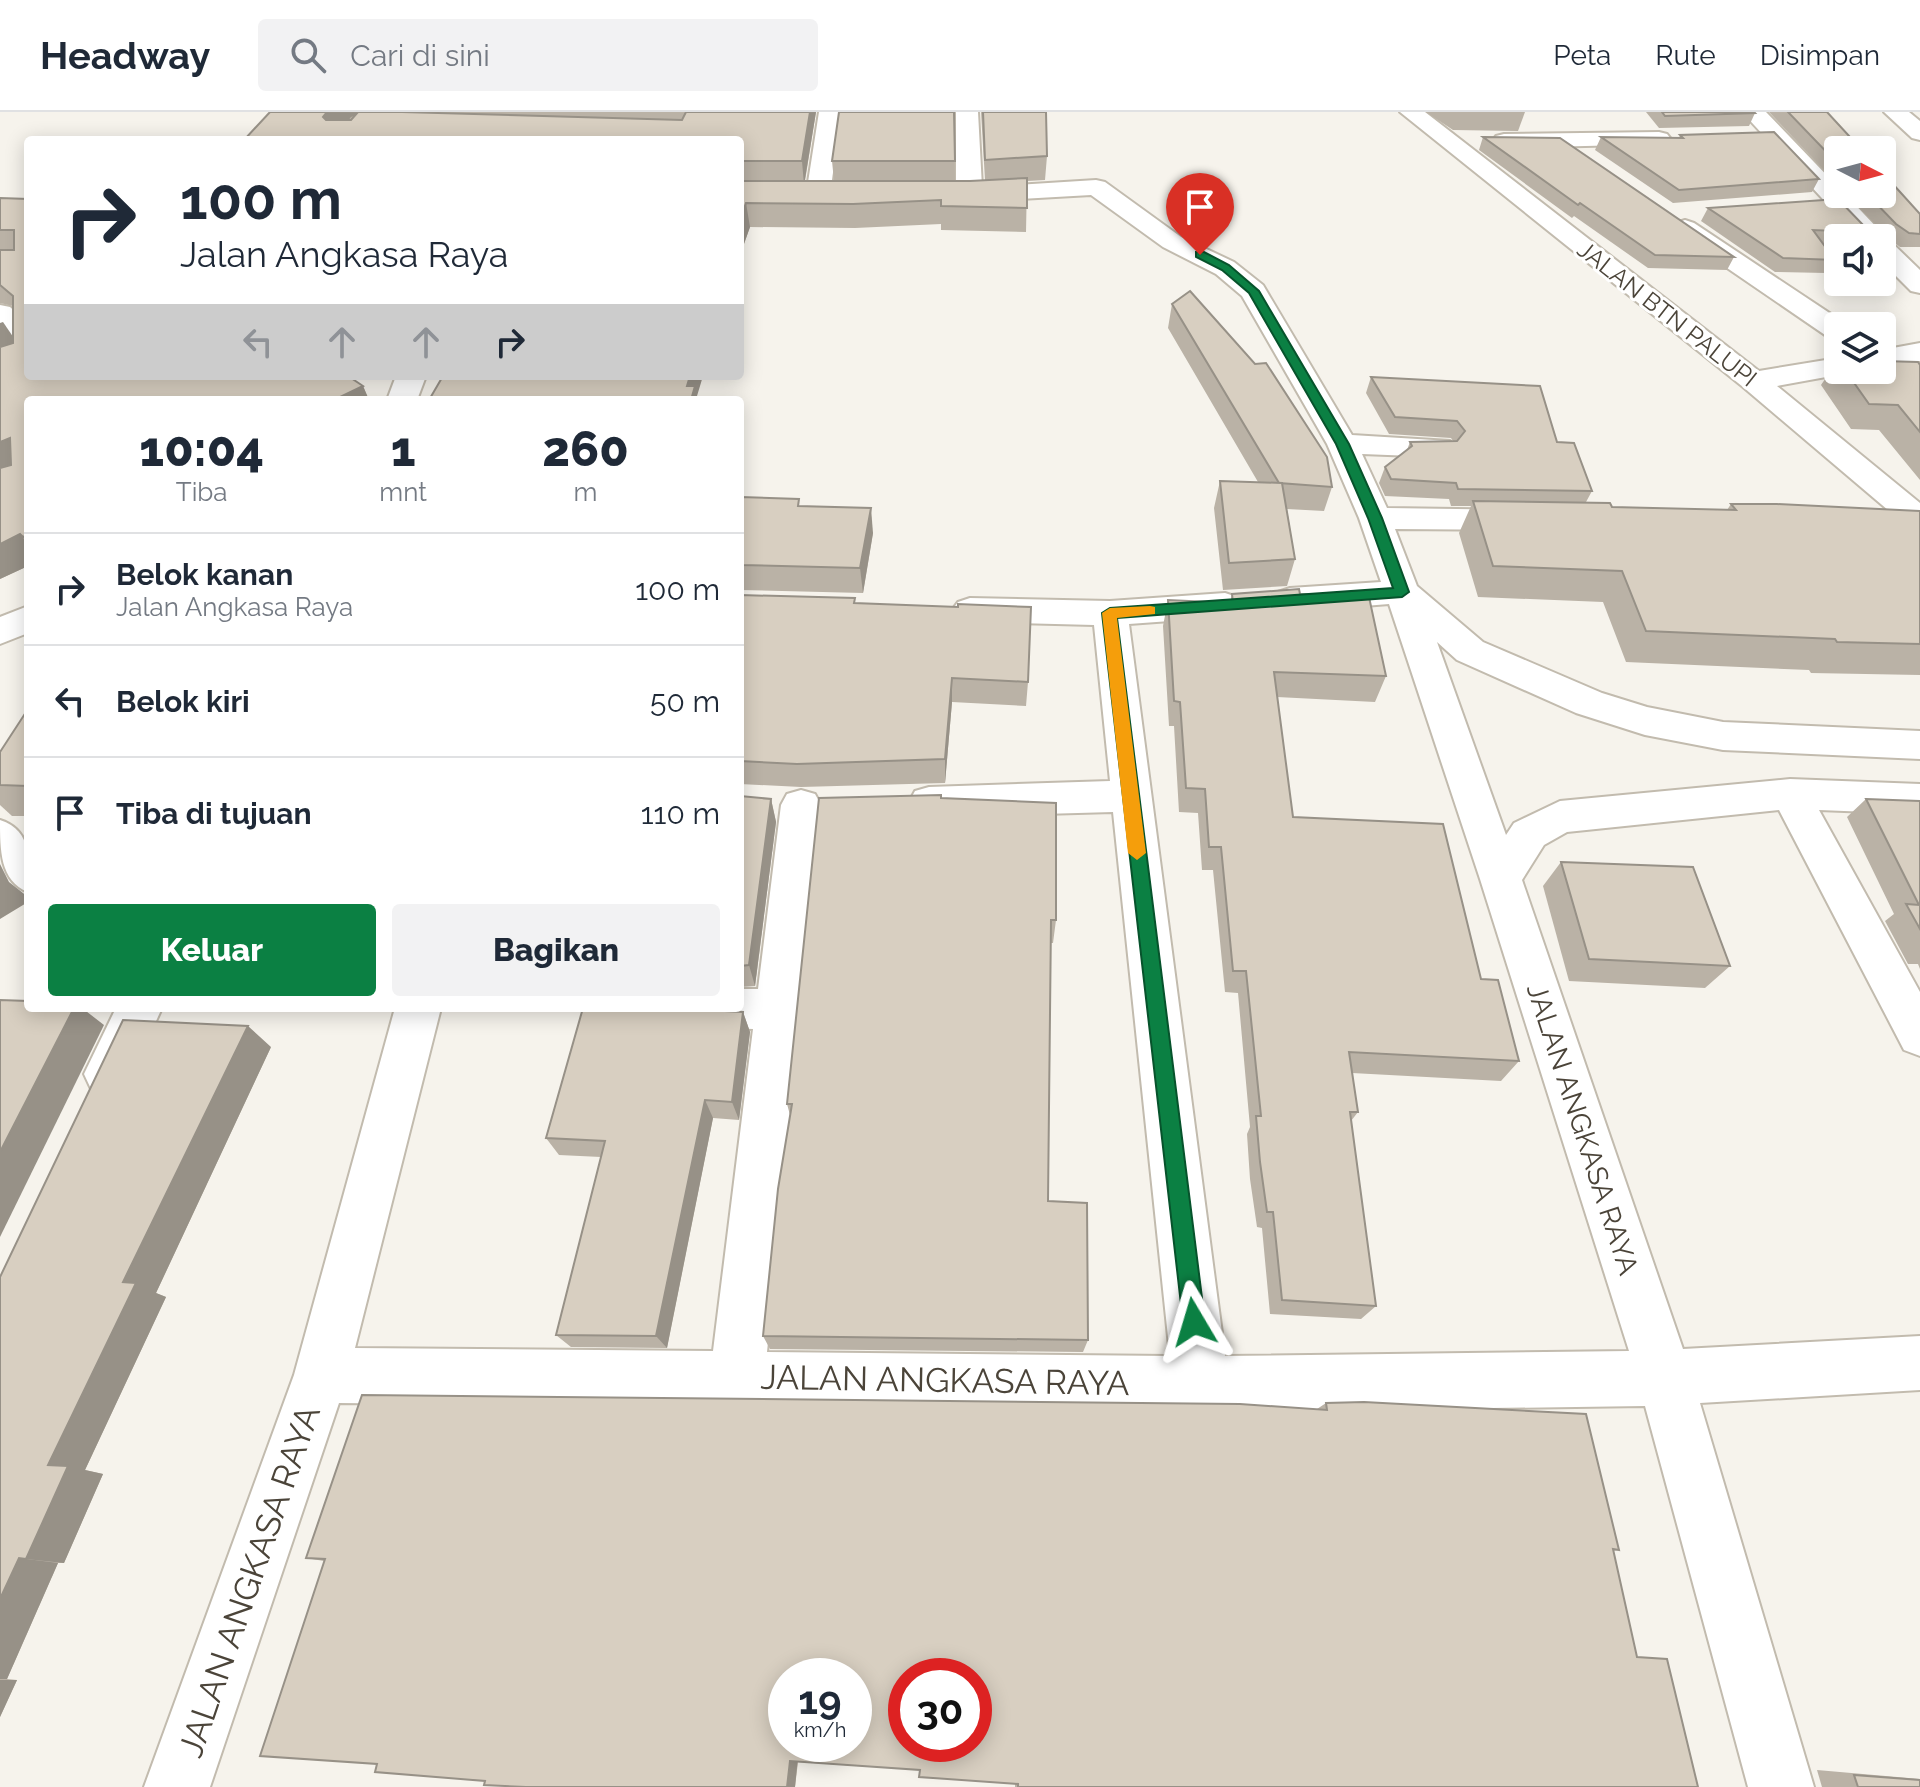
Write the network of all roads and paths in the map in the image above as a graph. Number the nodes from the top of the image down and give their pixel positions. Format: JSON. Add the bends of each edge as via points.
{"nodes":[{"id":1,"x":830,"y":112,"type":"edge"},
{"id":2,"x":967,"y":112,"type":"edge"},
{"id":3,"x":1411,"y":112,"type":"edge"},
{"id":4,"x":1753,"y":112,"type":"edge"},
{"id":5,"x":1895,"y":112,"type":"edge"},
{"id":6,"x":1920,"y":133,"type":"edge"},
{"id":7,"x":1774,"y":135,"type":"junction"},
{"id":8,"x":1743,"y":136,"type":"edge"},
{"id":9,"x":1683,"y":138,"type":"edge"},
{"id":10,"x":1443,"y":140,"type":"junction"},
{"id":11,"x":1561,"y":141,"type":"junction"},
{"id":12,"x":1597,"y":167,"type":"edge"},
{"id":13,"x":1824,"y":188,"type":"edge"},
{"id":14,"x":787,"y":195,"type":"edge"},
{"id":15,"x":818,"y":195,"type":"junction"},
{"id":16,"x":849,"y":195,"type":"edge"},
{"id":17,"x":940,"y":195,"type":"edge"},
{"id":18,"x":970,"y":195,"type":"junction"},
{"id":19,"x":1824,"y":202,"type":"edge"},
{"id":20,"x":1805,"y":203,"type":"edge"},
{"id":21,"x":1843,"y":208,"type":"edge"},
{"id":22,"x":1696,"y":212,"type":"dead end"},
{"id":23,"x":1859,"y":224,"type":"edge"},
{"id":24,"x":1896,"y":261,"type":"edge"},
{"id":25,"x":1920,"y":285,"type":"edge"},
{"id":26,"x":0,"y":313,"type":"edge"},
{"id":27,"x":1824,"y":322,"type":"edge"},
{"id":28,"x":23,"y":352,"type":"edge"},
{"id":29,"x":1920,"y":352,"type":"edge"},
{"id":30,"x":1896,"y":356,"type":"edge"},
{"id":31,"x":1824,"y":369,"type":"edge"},
{"id":32,"x":1753,"y":381,"type":"junction"},
{"id":33,"x":1342,"y":444,"type":"junction"},
{"id":34,"x":1439,"y":448,"type":"edge"},
{"id":35,"x":1375,"y":518,"type":"junction"},
{"id":36,"x":1562,"y":521,"type":"edge"},
{"id":37,"x":1920,"y":522,"type":"edge"},
{"id":38,"x":1873,"y":524,"type":"edge"},
{"id":39,"x":1402,"y":592,"type":"junction"},
{"id":40,"x":925,"y":609,"type":"edge"},
{"id":41,"x":1110,"y":613,"type":"junction"},
{"id":42,"x":24,"y":620,"type":"edge"},
{"id":43,"x":0,"y":632,"type":"edge"},
{"id":44,"x":1920,"y":745,"type":"edge"},
{"id":45,"x":1790,"y":794,"type":"junction"},
{"id":46,"x":1130,"y":796,"type":"junction"},
{"id":47,"x":1920,"y":799,"type":"edge"},
{"id":48,"x":895,"y":802,"type":"edge"},
{"id":49,"x":801,"y":804,"type":"dead end"},
{"id":50,"x":0,"y":836,"type":"edge"},
{"id":51,"x":24,"y":869,"type":"edge"},
{"id":52,"x":1501,"y":879,"type":"junction"},
{"id":53,"x":744,"y":1009,"type":"edge"},
{"id":54,"x":779,"y":1010,"type":"junction"},
{"id":55,"x":132,"y":1012,"type":"edge"},
{"id":56,"x":417,"y":1012,"type":"edge"},
{"id":57,"x":1920,"y":1036,"type":"edge"},
{"id":58,"x":87,"y":1118,"type":"edge"},
{"id":59,"x":1920,"y":1363,"type":"edge"},
{"id":60,"x":321,"y":1375,"type":"junction"},
{"id":61,"x":737,"y":1378,"type":"junction"},
{"id":62,"x":1665,"y":1378,"type":"junction"},
{"id":63,"x":1201,"y":1384,"type":"junction"},
{"id":64,"x":177,"y":1787,"type":"edge"},
{"id":65,"x":1781,"y":1787,"type":"edge"}],
"edges":[{"from":1,"to":15,"type":"street"},
{"from":2,"to":18,"type":"street"},
{"from":3,"to":10,"type":"street","name":"JALAN BTN PALUPI"},
{"from":4,"to":7,"type":"street"},
{"from":5,"to":6,"type":"street"},
{"from":7,"to":8,"type":"street"},
{"from":7,"to":13,"type":"street"},
{"from":9,"to":11,"type":"street"},
{"from":10,"to":11,"type":"street"},
{"from":10,"to":32,"type":"street","name":"JALAN BTN PALUPI"},
{"from":11,"to":12,"type":"street"},
{"from":14,"to":15,"type":"street"},
{"from":15,"to":16,"type":"street"},
{"from":17,"to":18,"type":"street","name":"JALAN ANGKASA RAYA"},
{"from":18,"to":33,"type":"street","name":"JALAN ANGKASA RAYA","via":[[1096,187],[1172,242],[1225,268],[1253,291]]},
{"from":19,"to":20,"type":"street"},
{"from":21,"to":23,"type":"street"},
{"from":22,"to":27,"type":"street","via":[[1665,214]]},
{"from":24,"to":25,"type":"street"},
{"from":26,"to":28,"type":"street"},
{"from":29,"to":30,"type":"street"},
{"from":31,"to":32,"type":"street"},
{"from":32,"to":37,"type":"street","name":"JALAN BTN PALUPI"},
{"from":33,"to":34,"type":"street"},
{"from":33,"to":35,"type":"street","name":"JALAN ANGKASA RAYA"},
{"from":35,"to":36,"type":"street"},
{"from":35,"to":39,"type":"street","name":"JALAN ANGKASA RAYA"},
{"from":37,"to":38,"type":"street"},
{"from":39,"to":41,"type":"street"},
{"from":39,"to":44,"type":"street","via":[[1470,651],[1589,703],[1645,721],[1723,736]]},
{"from":39,"to":52,"type":"street","name":"JALAN ANGKASA RAYA"},
{"from":40,"to":41,"type":"street"},
{"from":41,"to":46,"type":"street"},
{"from":42,"to":43,"type":"street"},
{"from":45,"to":47,"type":"street"},
{"from":45,"to":52,"type":"street","via":[[1560,817],[1529,834]]},
{"from":45,"to":57,"type":"street"},
{"from":46,"to":48,"type":"street"},
{"from":46,"to":63,"type":"street"},
{"from":49,"to":54,"type":"street"},
{"from":50,"to":51,"type":"street"},
{"from":52,"to":62,"type":"street","name":"JALAN ANGKASA RAYA"},
{"from":53,"to":54,"type":"street"},
{"from":54,"to":61,"type":"street"},
{"from":55,"to":58,"type":"street"},
{"from":56,"to":60,"type":"street","name":"JALAN ANGKASA RAYA"},
{"from":59,"to":62,"type":"street"},
{"from":60,"to":61,"type":"street","name":"JALAN ANGKASA RAYA"},
{"from":60,"to":64,"type":"street","name":"JALAN ANGKASA RAYA"},
{"from":61,"to":63,"type":"street","name":"JALAN ANGKASA RAYA"},
{"from":62,"to":63,"type":"street","name":"JALAN ANGKASA RAYA"},
{"from":62,"to":65,"type":"street","name":"JALAN ANGKASA RAYA"}]}
